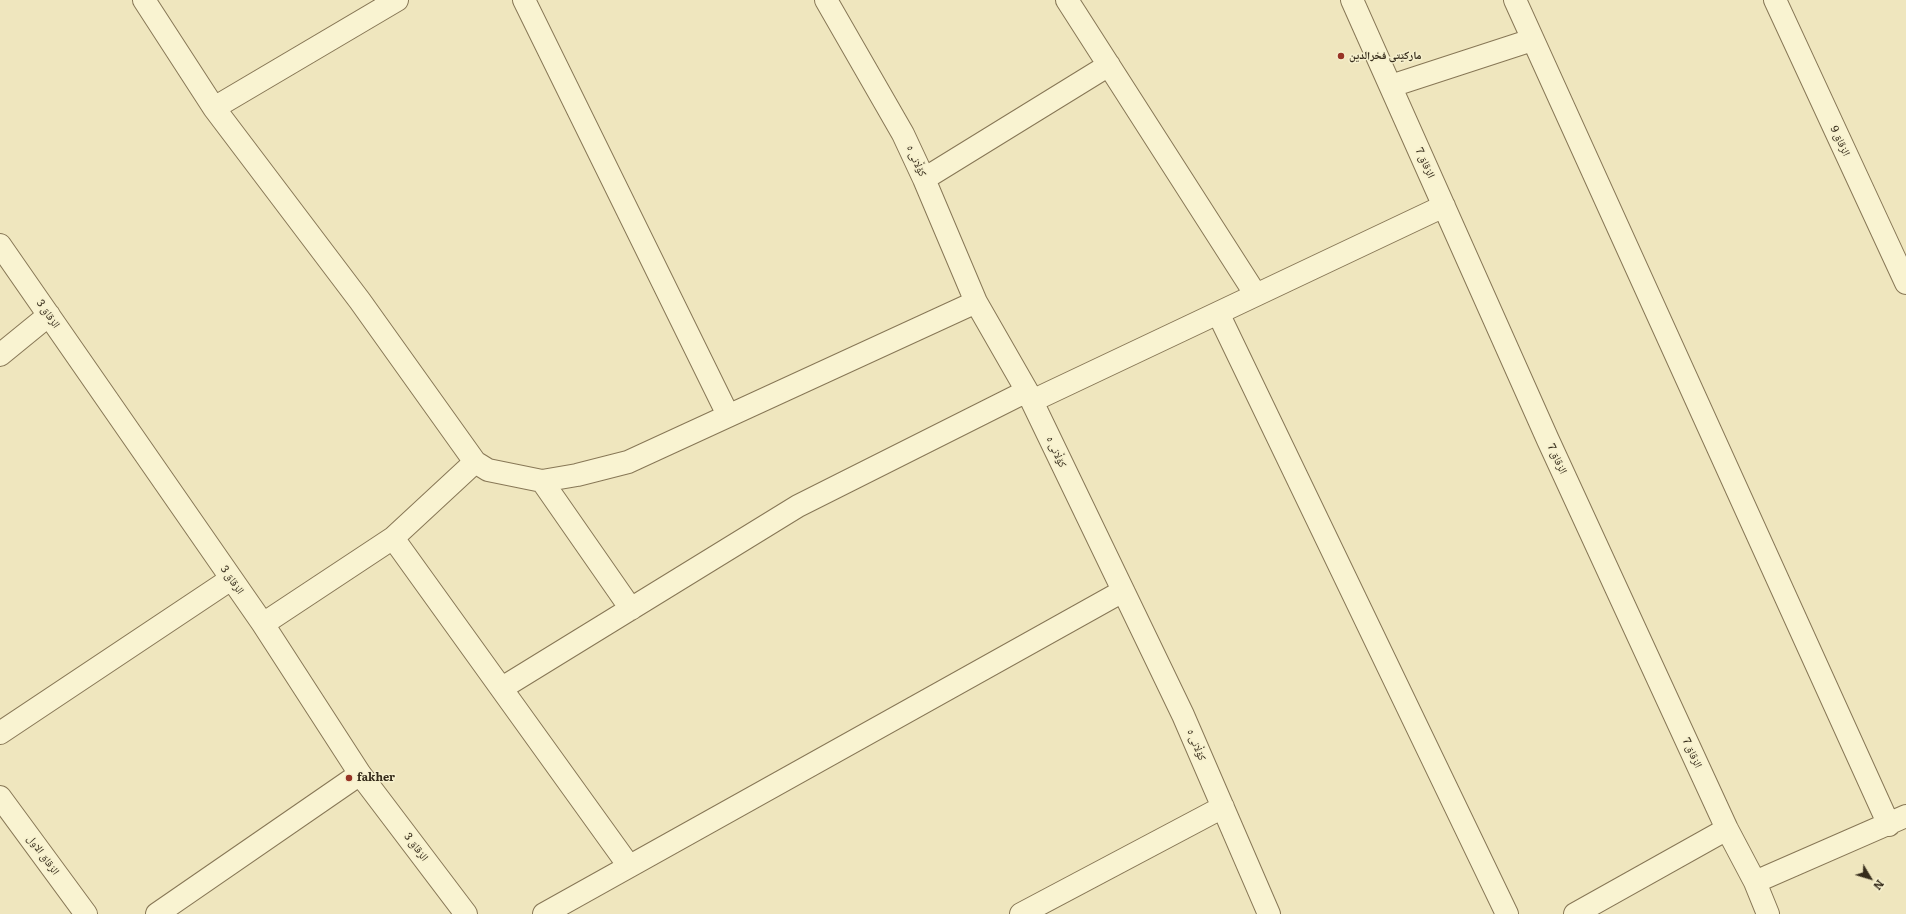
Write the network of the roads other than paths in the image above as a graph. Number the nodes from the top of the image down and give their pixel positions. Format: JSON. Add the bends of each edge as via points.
{"nodes":[{"id":1,"x":144,"y":0,"type":"edge"},
{"id":2,"x":397,"y":0,"type":"edge"},
{"id":3,"x":524,"y":0,"type":"edge"},
{"id":4,"x":826,"y":0,"type":"edge"},
{"id":5,"x":1068,"y":0,"type":"edge"},
{"id":6,"x":1352,"y":0,"type":"edge"},
{"id":7,"x":1515,"y":0,"type":"edge"},
{"id":8,"x":1775,"y":0,"type":"edge"},
{"id":9,"x":1532,"y":40,"type":"junction"},
{"id":10,"x":1109,"y":65,"type":"junction"},
{"id":11,"x":1391,"y":86,"type":"junction"},
{"id":12,"x":214,"y":108,"type":"junction"},
{"id":13,"x":924,"y":179,"type":"junction"},
{"id":14,"x":1444,"y":206,"type":"junction"},
{"id":15,"x":0,"y":245,"type":"edge"},
{"id":16,"x":1906,"y":283,"type":"edge"},
{"id":17,"x":1256,"y":295,"type":"junction"},
{"id":18,"x":976,"y":302,"type":"junction"},
{"id":19,"x":1218,"y":313,"type":"junction"},
{"id":20,"x":49,"y":315,"type":"junction"},
{"id":21,"x":0,"y":355,"type":"edge"},
{"id":22,"x":1029,"y":396,"type":"junction"},
{"id":23,"x":728,"y":415,"type":"junction"},
{"id":24,"x":474,"y":462,"type":"junction"},
{"id":25,"x":542,"y":481,"type":"junction"},
{"id":26,"x":393,"y":538,"type":"junction"},
{"id":27,"x":231,"y":579,"type":"junction"},
{"id":28,"x":1124,"y":591,"type":"junction"},
{"id":29,"x":631,"y":609,"type":"junction"},
{"id":30,"x":263,"y":624,"type":"junction"},
{"id":31,"x":502,"y":688,"type":"junction"},
{"id":32,"x":0,"y":733,"type":"edge"},
{"id":33,"x":360,"y":774,"type":"junction"},
{"id":34,"x":1223,"y":807,"type":"junction"},
{"id":35,"x":4,"y":809,"type":"edge"},
{"id":36,"x":1897,"y":820,"type":"edge"},
{"id":37,"x":1727,"y":829,"type":"junction"},
{"id":38,"x":629,"y":866,"type":"junction"},
{"id":39,"x":1755,"y":882,"type":"junction"},
{"id":40,"x":86,"y":914,"type":"edge"},
{"id":41,"x":158,"y":914,"type":"edge"},
{"id":42,"x":466,"y":914,"type":"edge"},
{"id":43,"x":544,"y":914,"type":"edge"},
{"id":44,"x":1021,"y":914,"type":"edge"},
{"id":45,"x":1269,"y":914,"type":"edge"},
{"id":46,"x":1507,"y":914,"type":"edge"},
{"id":47,"x":1575,"y":914,"type":"edge"},
{"id":48,"x":1768,"y":914,"type":"edge"}],
"edges":[{"from":1,"to":12,"type":"street"},
{"from":2,"to":12,"type":"street"},
{"from":3,"to":23,"type":"street"},
{"from":4,"to":13,"type":"street","name":"کۆڵانی ٥","via":[[903,134]]},
{"from":5,"to":10,"type":"street"},
{"from":6,"to":11,"type":"street","name":"الزقاق 7"},
{"from":7,"to":9,"type":"street"},
{"from":8,"to":16,"type":"street","name":"الزقاق 9"},
{"from":9,"to":11,"type":"street"},
{"from":9,"to":36,"type":"street"},
{"from":10,"to":13,"type":"street"},
{"from":10,"to":17,"type":"street"},
{"from":11,"to":14,"type":"street","name":"الزقاق 7"},
{"from":12,"to":24,"type":"street","via":[[360,301]]},
{"from":13,"to":18,"type":"street","name":"کۆڵانی ٥"},
{"from":14,"to":17,"type":"street"},
{"from":14,"to":37,"type":"street","name":"الزقاق 7","via":[[1548,440]]},
{"from":15,"to":20,"type":"street","name":"الزقاق 3"},
{"from":17,"to":19,"type":"street"},
{"from":18,"to":22,"type":"street","name":"کۆڵانی ٥"},
{"from":18,"to":23,"type":"street"},
{"from":19,"to":22,"type":"street"},
{"from":19,"to":46,"type":"street"},
{"from":20,"to":21,"type":"street"},
{"from":20,"to":27,"type":"street","name":"الزقاق 3"},
{"from":22,"to":28,"type":"street","name":"کۆڵانی ٥"},
{"from":22,"to":29,"type":"street","via":[[798,506]]},
{"from":23,"to":25,"type":"street","via":[[628,462]]},
{"from":24,"to":25,"type":"street","via":[[488,470]]},
{"from":24,"to":26,"type":"street"},
{"from":25,"to":29,"type":"street"},
{"from":26,"to":30,"type":"street"},
{"from":26,"to":31,"type":"street"},
{"from":27,"to":30,"type":"street","name":"الزقاق 3"},
{"from":27,"to":32,"type":"street"},
{"from":28,"to":34,"type":"street","name":"کۆڵانی ٥"},
{"from":28,"to":38,"type":"street"},
{"from":29,"to":31,"type":"street"},
{"from":30,"to":33,"type":"street","name":"الزقاق 3"},
{"from":31,"to":38,"type":"street"},
{"from":33,"to":41,"type":"street"},
{"from":33,"to":42,"type":"street","name":"الزقاق 3"},
{"from":34,"to":44,"type":"street"},
{"from":34,"to":45,"type":"street","name":"کۆڵانی ٥"},
{"from":35,"to":40,"type":"street","name":"الزقاق الاول"},
{"from":36,"to":39,"type":"street"},
{"from":37,"to":39,"type":"street","name":"الزقاق 7"},
{"from":37,"to":47,"type":"street"},
{"from":38,"to":43,"type":"street"},
{"from":39,"to":48,"type":"street","name":"الزقاق 7"}]}
